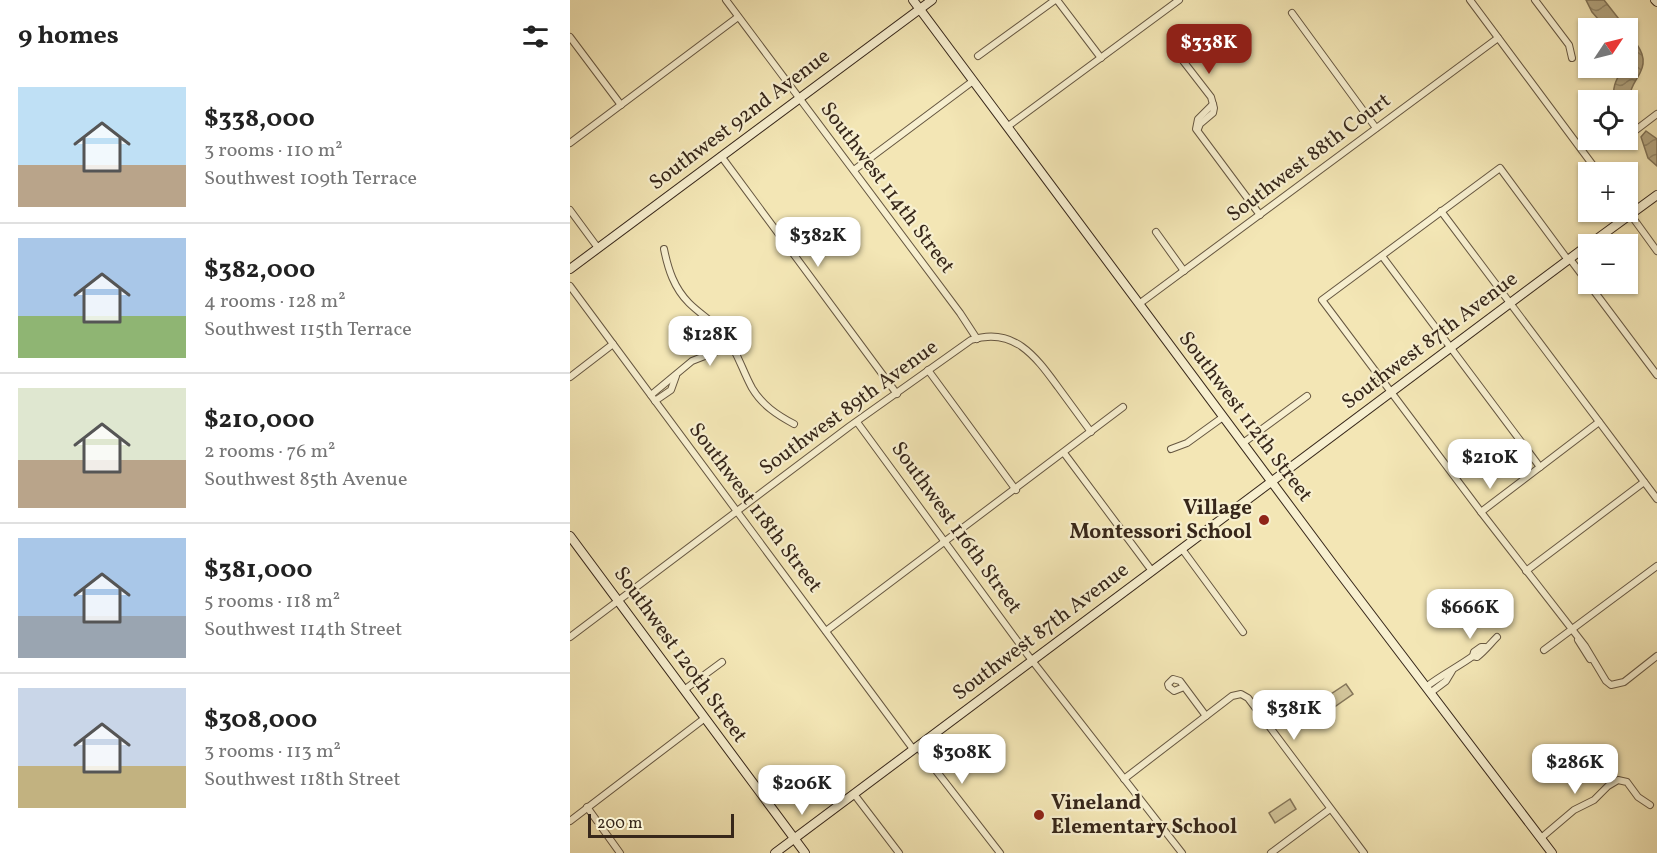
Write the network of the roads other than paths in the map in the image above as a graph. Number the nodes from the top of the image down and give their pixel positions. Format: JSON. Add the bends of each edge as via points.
{"nodes":[{"id":1,"x":726,"y":0,"type":"edge"},
{"id":2,"x":913,"y":0,"type":"edge"},
{"id":3,"x":932,"y":0,"type":"edge"},
{"id":4,"x":1056,"y":0,"type":"edge"},
{"id":5,"x":1179,"y":0,"type":"edge"},
{"id":6,"x":1470,"y":0,"type":"edge"},
{"id":7,"x":1535,"y":0,"type":"edge"},
{"id":8,"x":919,"y":9,"type":"junction"},
{"id":9,"x":1292,"y":12,"type":"dead end"},
{"id":10,"x":738,"y":17,"type":"junction"},
{"id":11,"x":570,"y":37,"type":"edge"},
{"id":12,"x":1498,"y":38,"type":"junction"},
{"id":13,"x":978,"y":57,"type":"dead end"},
{"id":14,"x":1180,"y":57,"type":"dead end"},
{"id":15,"x":1101,"y":58,"type":"junction"},
{"id":16,"x":1572,"y":58,"type":"dead end"},
{"id":17,"x":973,"y":81,"type":"junction"},
{"id":18,"x":800,"y":98,"type":"junction"},
{"id":19,"x":621,"y":105,"type":"junction"},
{"id":20,"x":1657,"y":114,"type":"edge"},
{"id":21,"x":1007,"y":127,"type":"junction"},
{"id":22,"x":1376,"y":128,"type":"junction"},
{"id":23,"x":1638,"y":128,"type":"edge"},
{"id":24,"x":570,"y":143,"type":"edge"},
{"id":25,"x":721,"y":156,"type":"junction"},
{"id":26,"x":1591,"y":162,"type":"edge"},
{"id":27,"x":854,"y":170,"type":"junction"},
{"id":28,"x":1657,"y":195,"type":"edge"},
{"id":29,"x":1638,"y":207,"type":"edge"},
{"id":30,"x":570,"y":210,"type":"edge"},
{"id":31,"x":1441,"y":212,"type":"junction"},
{"id":32,"x":1260,"y":215,"type":"junction"},
{"id":33,"x":1618,"y":222,"type":"edge"},
{"id":34,"x":1636,"y":222,"type":"edge"},
{"id":35,"x":1156,"y":232,"type":"dead end"},
{"id":36,"x":1603,"y":234,"type":"edge"},
{"id":37,"x":598,"y":248,"type":"junction"},
{"id":38,"x":664,"y":249,"type":"dead end"},
{"id":39,"x":1657,"y":251,"type":"edge"},
{"id":40,"x":1578,"y":253,"type":"edge"},
{"id":41,"x":1382,"y":256,"type":"junction"},
{"id":42,"x":1569,"y":260,"type":"junction"},
{"id":43,"x":570,"y":269,"type":"edge"},
{"id":44,"x":1184,"y":272,"type":"junction"},
{"id":45,"x":570,"y":286,"type":"edge"},
{"id":46,"x":1139,"y":304,"type":"junction"},
{"id":47,"x":1510,"y":304,"type":"junction"},
{"id":48,"x":977,"y":339,"type":"junction"},
{"id":49,"x":730,"y":343,"type":"junction"},
{"id":50,"x":613,"y":345,"type":"junction"},
{"id":51,"x":1451,"y":348,"type":"junction"},
{"id":52,"x":928,"y":370,"type":"junction"},
{"id":53,"x":1657,"y":375,"type":"edge"},
{"id":54,"x":570,"y":377,"type":"edge"},
{"id":55,"x":1392,"y":392,"type":"junction"},
{"id":56,"x":897,"y":393,"type":"junction"},
{"id":57,"x":1307,"y":396,"type":"dead end"},
{"id":58,"x":653,"y":398,"type":"junction"},
{"id":59,"x":1123,"y":407,"type":"dead end"},
{"id":60,"x":1223,"y":417,"type":"junction"},
{"id":61,"x":857,"y":422,"type":"junction"},
{"id":62,"x":1599,"y":422,"type":"junction"},
{"id":63,"x":794,"y":424,"type":"dead end"},
{"id":64,"x":1091,"y":432,"type":"junction"},
{"id":65,"x":1243,"y":443,"type":"junction"},
{"id":66,"x":1171,"y":449,"type":"dead end"},
{"id":67,"x":1064,"y":453,"type":"junction"},
{"id":68,"x":1540,"y":467,"type":"junction"},
{"id":69,"x":1272,"y":482,"type":"junction"},
{"id":70,"x":1644,"y":482,"type":"junction"},
{"id":71,"x":1016,"y":490,"type":"junction"},
{"id":72,"x":1657,"y":499,"type":"edge"},
{"id":73,"x":737,"y":511,"type":"junction"},
{"id":74,"x":1481,"y":512,"type":"junction"},
{"id":75,"x":570,"y":536,"type":"edge"},
{"id":76,"x":946,"y":542,"type":"junction"},
{"id":77,"x":1182,"y":549,"type":"junction"},
{"id":78,"x":1657,"y":566,"type":"edge"},
{"id":79,"x":1152,"y":571,"type":"junction"},
{"id":80,"x":1526,"y":571,"type":"junction"},
{"id":81,"x":618,"y":601,"type":"junction"},
{"id":82,"x":1572,"y":630,"type":"junction"},
{"id":83,"x":826,"y":632,"type":"junction"},
{"id":84,"x":1243,"y":632,"type":"dead end"},
{"id":85,"x":570,"y":637,"type":"edge"},
{"id":86,"x":1497,"y":638,"type":"dead end"},
{"id":87,"x":1544,"y":650,"type":"dead end"},
{"id":88,"x":1657,"y":656,"type":"edge"},
{"id":89,"x":1033,"y":660,"type":"junction"},
{"id":90,"x":722,"y":662,"type":"dead end"},
{"id":91,"x":1657,"y":662,"type":"edge"},
{"id":92,"x":1648,"y":664,"type":"junction"},
{"id":93,"x":1184,"y":687,"type":"dead end"},
{"id":94,"x":684,"y":690,"type":"junction"},
{"id":95,"x":1428,"y":690,"type":"junction"},
{"id":96,"x":1206,"y":716,"type":"junction"},
{"id":97,"x":705,"y":718,"type":"junction"},
{"id":98,"x":915,"y":748,"type":"junction"},
{"id":99,"x":1124,"y":779,"type":"junction"},
{"id":100,"x":854,"y":794,"type":"junction"},
{"id":101,"x":1650,"y":805,"type":"dead end"},
{"id":102,"x":586,"y":807,"type":"junction"},
{"id":103,"x":1330,"y":809,"type":"junction"},
{"id":104,"x":570,"y":821,"type":"edge"},
{"id":105,"x":794,"y":838,"type":"junction"},
{"id":106,"x":1541,"y":838,"type":"junction"},
{"id":107,"x":620,"y":853,"type":"edge"},
{"id":108,"x":775,"y":853,"type":"edge"},
{"id":109,"x":805,"y":853,"type":"edge"},
{"id":110,"x":899,"y":853,"type":"edge"},
{"id":111,"x":1000,"y":853,"type":"edge"},
{"id":112,"x":1182,"y":853,"type":"edge"},
{"id":113,"x":1271,"y":853,"type":"edge"},
{"id":114,"x":1364,"y":853,"type":"edge"},
{"id":115,"x":1552,"y":853,"type":"edge"}],
"edges":[{"from":1,"to":10,"type":"street","name":"Southwest 114th Street"},
{"from":2,"to":8,"type":"main road","name":"Southwest 112th Street"},
{"from":3,"to":8,"type":"main road","name":"Southwest 92nd Avenue"},
{"from":4,"to":13,"type":"street"},
{"from":4,"to":15,"type":"street"},
{"from":5,"to":15,"type":"street"},
{"from":6,"to":12,"type":"street"},
{"from":7,"to":16,"type":"street","via":[[1569,45]]},
{"from":8,"to":17,"type":"main road","name":"Southwest 112th Street"},
{"from":8,"to":18,"type":"main road","name":"Southwest 92nd Avenue"},
{"from":9,"to":22,"type":"street"},
{"from":10,"to":18,"type":"street","name":"Southwest 114th Street"},
{"from":10,"to":19,"type":"street"},
{"from":11,"to":19,"type":"street"},
{"from":12,"to":22,"type":"street","name":"Southwest 88th Court"},
{"from":12,"to":26,"type":"street"},
{"from":14,"to":32,"type":"street","via":[[1213,104],[1198,119],[1198,133]]},
{"from":15,"to":21,"type":"street"},
{"from":17,"to":21,"type":"main road","name":"Southwest 112th Street"},
{"from":17,"to":27,"type":"street"},
{"from":18,"to":25,"type":"main road","name":"Southwest 92nd Avenue"},
{"from":18,"to":27,"type":"street","name":"Southwest 114th Street"},
{"from":19,"to":24,"type":"street"},
{"from":20,"to":23,"type":"street"},
{"from":21,"to":46,"type":"main road","name":"Southwest 112th Street"},
{"from":22,"to":32,"type":"street","name":"Southwest 88th Court"},
{"from":25,"to":37,"type":"main road","name":"Southwest 92nd Avenue"},
{"from":25,"to":56,"type":"street"},
{"from":27,"to":48,"type":"street","name":"Southwest 114th Street"},
{"from":28,"to":29,"type":"main road","name":"Southwest 87th Avenue"},
{"from":30,"to":37,"type":"street"},
{"from":31,"to":41,"type":"street"},
{"from":31,"to":42,"type":"street","via":[[1500,168]]},
{"from":31,"to":47,"type":"street"},
{"from":32,"to":44,"type":"street","name":"Southwest 88th Court"},
{"from":33,"to":36,"type":"main road","name":"Southwest 87th Avenue"},
{"from":34,"to":39,"type":"street"},
{"from":35,"to":44,"type":"street"},
{"from":37,"to":43,"type":"main road","name":"Southwest 92nd Avenue"},
{"from":38,"to":49,"type":"street","via":[[678,289]]},
{"from":40,"to":42,"type":"main road","name":"Southwest 87th Avenue"},
{"from":41,"to":51,"type":"street"},
{"from":41,"to":55,"type":"street","via":[[1322,300]]},
{"from":42,"to":47,"type":"main road","name":"Southwest 87th Avenue"},
{"from":42,"to":53,"type":"street"},
{"from":44,"to":46,"type":"street","name":"Southwest 88th Court"},
{"from":45,"to":50,"type":"street","name":"Southwest 118th Street"},
{"from":46,"to":60,"type":"main road","name":"Southwest 112th Street"},
{"from":47,"to":51,"type":"main road","name":"Southwest 87th Avenue"},
{"from":47,"to":62,"type":"street"},
{"from":48,"to":52,"type":"street","name":"Southwest 89th Avenue"},
{"from":48,"to":64,"type":"street","via":[[1008,340],[1030,352]]},
{"from":49,"to":58,"type":"street","via":[[692,361]]},
{"from":49,"to":63,"type":"street","via":[[756,394]]},
{"from":50,"to":54,"type":"street"},
{"from":50,"to":58,"type":"street","name":"Southwest 118th Street"},
{"from":51,"to":55,"type":"main road","name":"Southwest 87th Avenue"},
{"from":51,"to":68,"type":"street"},
{"from":52,"to":56,"type":"street","name":"Southwest 89th Avenue"},
{"from":52,"to":71,"type":"street"},
{"from":55,"to":69,"type":"main road","name":"Southwest 87th Avenue"},
{"from":55,"to":74,"type":"street"},
{"from":56,"to":61,"type":"street","name":"Southwest 89th Avenue"},
{"from":57,"to":65,"type":"street"},
{"from":58,"to":73,"type":"street","name":"Southwest 118th Street"},
{"from":59,"to":64,"type":"street"},
{"from":60,"to":65,"type":"main road","name":"Southwest 112th Street"},
{"from":60,"to":66,"type":"street","via":[[1187,443]]},
{"from":61,"to":73,"type":"street","name":"Southwest 89th Avenue"},
{"from":61,"to":76,"type":"street","name":"Southwest 116th Street"},
{"from":62,"to":68,"type":"street"},
{"from":62,"to":70,"type":"street"},
{"from":64,"to":67,"type":"street"},
{"from":65,"to":69,"type":"main road","name":"Southwest 112th Street"},
{"from":67,"to":71,"type":"street"},
{"from":67,"to":79,"type":"street"},
{"from":68,"to":74,"type":"street"},
{"from":69,"to":77,"type":"main road","name":"Southwest 87th Avenue"},
{"from":69,"to":95,"type":"main road","name":"Southwest 112th Street"},
{"from":70,"to":72,"type":"street"},
{"from":70,"to":80,"type":"street"},
{"from":71,"to":76,"type":"street"},
{"from":73,"to":81,"type":"street","name":"Southwest 89th Avenue"},
{"from":73,"to":83,"type":"street","name":"Southwest 118th Street"},
{"from":74,"to":80,"type":"street"},
{"from":75,"to":81,"type":"main road","name":"Southwest 120th Street"},
{"from":76,"to":83,"type":"street"},
{"from":76,"to":89,"type":"street","name":"Southwest 116th Street"},
{"from":77,"to":79,"type":"main road","name":"Southwest 87th Avenue"},
{"from":77,"to":84,"type":"street"},
{"from":78,"to":82,"type":"street"},
{"from":79,"to":89,"type":"main road","name":"Southwest 87th Avenue"},
{"from":80,"to":82,"type":"street"},
{"from":81,"to":85,"type":"street","name":"Southwest 89th Avenue"},
{"from":81,"to":94,"type":"main road","name":"Southwest 120th Street"},
{"from":82,"to":87,"type":"street"},
{"from":82,"to":92,"type":"street","via":[[1611,685],[1620,684]]},
{"from":83,"to":98,"type":"street","name":"Southwest 118th Street"},
{"from":86,"to":95,"type":"street","via":[[1484,652],[1453,671],[1446,681]]},
{"from":88,"to":92,"type":"street"},
{"from":89,"to":98,"type":"main road","name":"Southwest 87th Avenue"},
{"from":89,"to":99,"type":"street","name":"Southwest 116th Street"},
{"from":90,"to":94,"type":"street"},
{"from":91,"to":92,"type":"street"},
{"from":93,"to":96,"type":"street"},
{"from":94,"to":97,"type":"main road","name":"Southwest 120th Street"},
{"from":95,"to":106,"type":"main road","name":"Southwest 112th Street"},
{"from":96,"to":99,"type":"street"},
{"from":96,"to":103,"type":"street","via":[[1234,694],[1246,696]]},
{"from":97,"to":102,"type":"street"},
{"from":97,"to":105,"type":"main road","name":"Southwest 120th Street"},
{"from":98,"to":100,"type":"main road","name":"Southwest 87th Avenue"},
{"from":98,"to":111,"type":"street","name":"Southwest 118th Street"},
{"from":99,"to":112,"type":"street","name":"Southwest 116th Street"},
{"from":100,"to":105,"type":"main road","name":"Southwest 87th Avenue"},
{"from":100,"to":110,"type":"street"},
{"from":101,"to":106,"type":"street","via":[[1621,780],[1574,810]]},
{"from":102,"to":104,"type":"street"},
{"from":102,"to":107,"type":"street"},
{"from":103,"to":113,"type":"street"},
{"from":103,"to":114,"type":"street"},
{"from":105,"to":108,"type":"main road","name":"Southwest 87th Avenue"},
{"from":105,"to":109,"type":"main road","name":"Southwest 120th Street"},
{"from":106,"to":115,"type":"main road","name":"Southwest 112th Street"}]}
